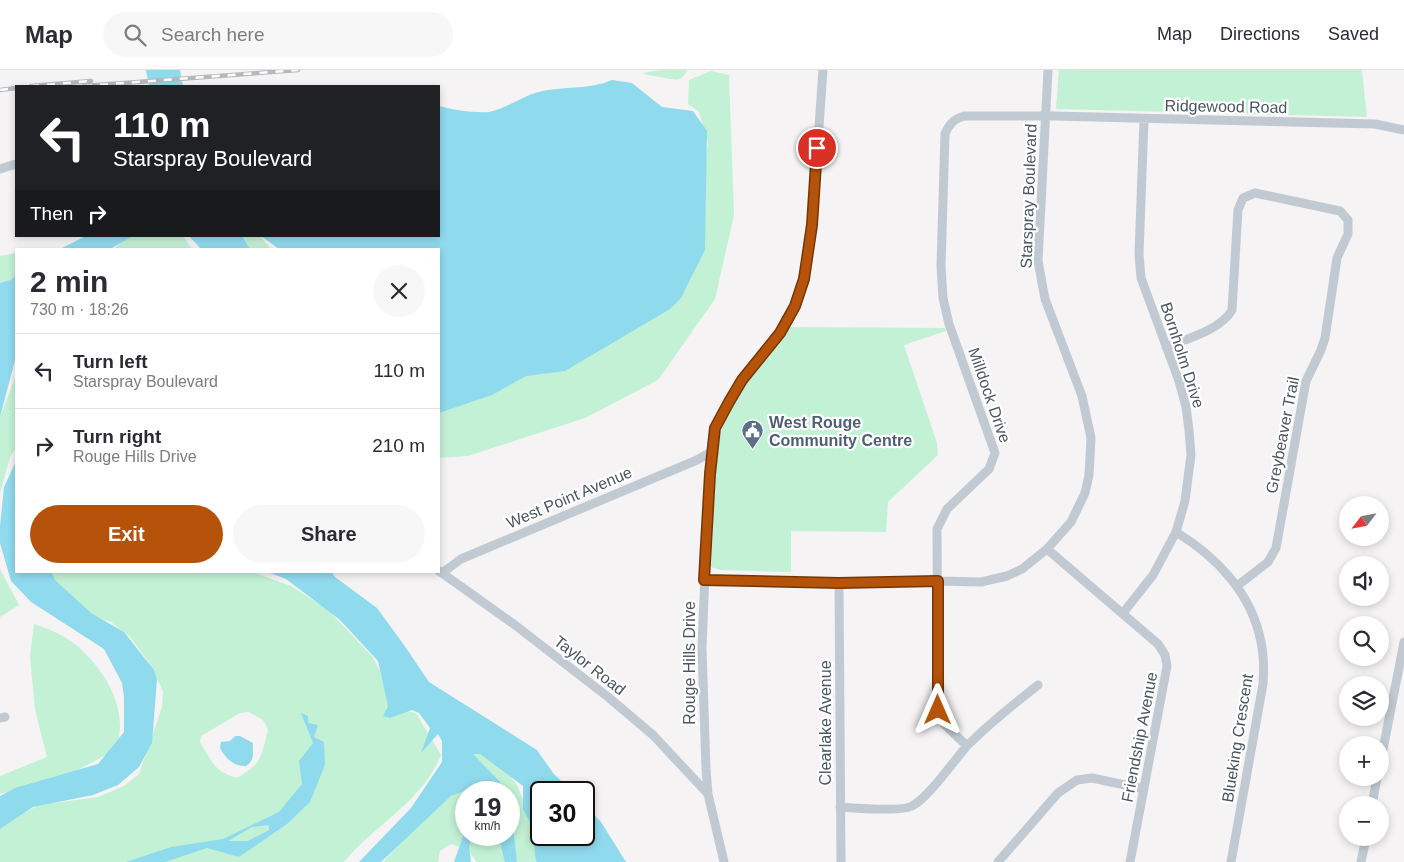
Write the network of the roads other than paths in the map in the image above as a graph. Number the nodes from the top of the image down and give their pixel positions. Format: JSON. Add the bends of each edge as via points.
{"nodes":[{"id":1,"x":823,"y":70,"type":"edge"},
{"id":2,"x":1048,"y":70,"type":"edge"},
{"id":3,"x":1047,"y":116,"type":"junction"},
{"id":4,"x":1144,"y":119,"type":"junction"},
{"id":5,"x":1404,"y":130,"type":"edge"},
{"id":6,"x":15,"y":164,"type":"edge"},
{"id":7,"x":0,"y":169,"type":"edge"},
{"id":8,"x":1166,"y":347,"type":"junction"},
{"id":9,"x":713,"y":450,"type":"junction"},
{"id":10,"x":1176,"y":532,"type":"junction"},
{"id":11,"x":1047,"y":549,"type":"junction"},
{"id":12,"x":440,"y":572,"type":"edge"},
{"id":13,"x":704,"y":580,"type":"junction"},
{"id":14,"x":938,"y":581,"type":"junction"},
{"id":15,"x":839,"y":583,"type":"junction"},
{"id":16,"x":1237,"y":586,"type":"junction"},
{"id":17,"x":1123,"y":612,"type":"junction"},
{"id":18,"x":1404,"y":642,"type":"edge"},
{"id":19,"x":1038,"y":685,"type":"dead end"},
{"id":20,"x":1386,"y":736,"type":"edge"},
{"id":21,"x":967,"y":746,"type":"junction"},
{"id":22,"x":1144,"y":789,"type":"junction"},
{"id":23,"x":708,"y":794,"type":"junction"},
{"id":24,"x":840,"y":807,"type":"junction"},
{"id":25,"x":1364,"y":846,"type":"edge"},
{"id":26,"x":724,"y":862,"type":"edge"},
{"id":27,"x":841,"y":862,"type":"edge"},
{"id":28,"x":998,"y":862,"type":"edge"},
{"id":29,"x":1130,"y":862,"type":"edge"},
{"id":30,"x":1231,"y":862,"type":"edge"},
{"id":31,"x":1361,"y":862,"type":"edge"}],
"edges":[{"from":1,"to":9,"type":"street","name":"Rouge Hills Drive","via":[[812,225],[804,279],[785,325],[742,380],[715,428]]},
{"from":2,"to":3,"type":"street","name":"Starspray Boulevard"},
{"from":3,"to":4,"type":"street","name":"Ridgewood Road"},
{"from":3,"to":11,"type":"street","name":"Starspray Boulevard","via":[[1038,261],[1040,280],[1082,396],[1091,438],[1089,475],[1082,500],[1071,522]]},
{"from":3,"to":14,"type":"street","name":"Milldock Drive","via":[[964,116],[949,125],[945,134],[943,298],[949,324],[995,452],[989,469],[947,509],[937,529]]},
{"from":4,"to":5,"type":"street","name":"Ridgewood Road","via":[[1375,124]]},
{"from":4,"to":8,"type":"street","name":"Bornholm Drive","via":[[1138,254],[1142,278]]},
{"from":6,"to":7,"type":"street"},
{"from":8,"to":10,"type":"street","name":"Bornholm Drive","via":[[1179,381],[1189,430],[1189,477]]},
{"from":8,"to":16,"type":"street","name":"Greybeaver Trail","via":[[1228,318],[1232,310],[1238,210],[1243,198],[1255,193],[1340,211],[1348,220],[1348,234],[1337,258],[1325,338],[1306,381],[1276,548],[1268,562]]},
{"from":9,"to":12,"type":"street","name":"West Point Avenue","via":[[698,460],[461,559]]},
{"from":9,"to":13,"type":"street","name":"Rouge Hills Drive"},
{"from":10,"to":16,"type":"street","name":"Blueking Crescent","via":[[1212,558]]},
{"from":10,"to":17,"type":"street","name":"Bornholm Drive","via":[[1153,575]]},
{"from":11,"to":14,"type":"street","name":"Starspray Boulevard","via":[[1022,569],[1007,576],[981,582]]},
{"from":11,"to":17,"type":"street","name":"Friendship Avenue"},
{"from":12,"to":23,"type":"street","name":"Taylor Road","via":[[608,697],[653,735]]},
{"from":13,"to":15,"type":"street","name":"Starspray Boulevard"},
{"from":13,"to":23,"type":"street","name":"Rouge Hills Drive","via":[[702,648]]},
{"from":14,"to":15,"type":"street","name":"Starspray Boulevard"},
{"from":14,"to":21,"type":"street","name":"Milldock Drive","via":[[938,710],[944,724]]},
{"from":15,"to":24,"type":"street","name":"Clearlake Avenue"},
{"from":16,"to":30,"type":"street","name":"Blueking Crescent","via":[[1258,631],[1264,676]]},
{"from":17,"to":22,"type":"street","name":"Friendship Avenue","via":[[1158,644],[1167,666]]},
{"from":18,"to":20,"type":"street"},
{"from":19,"to":21,"type":"street"},
{"from":21,"to":24,"type":"street","via":[[922,799],[911,807]]},
{"from":22,"to":28,"type":"street","via":[[1092,778],[1077,780],[1058,793]]},
{"from":22,"to":29,"type":"street","name":"Friendship Avenue"},
{"from":23,"to":26,"type":"street","name":"Rouge Hills Drive"},
{"from":24,"to":27,"type":"street","name":"Clearlake Avenue"},
{"from":25,"to":31,"type":"street"}]}
